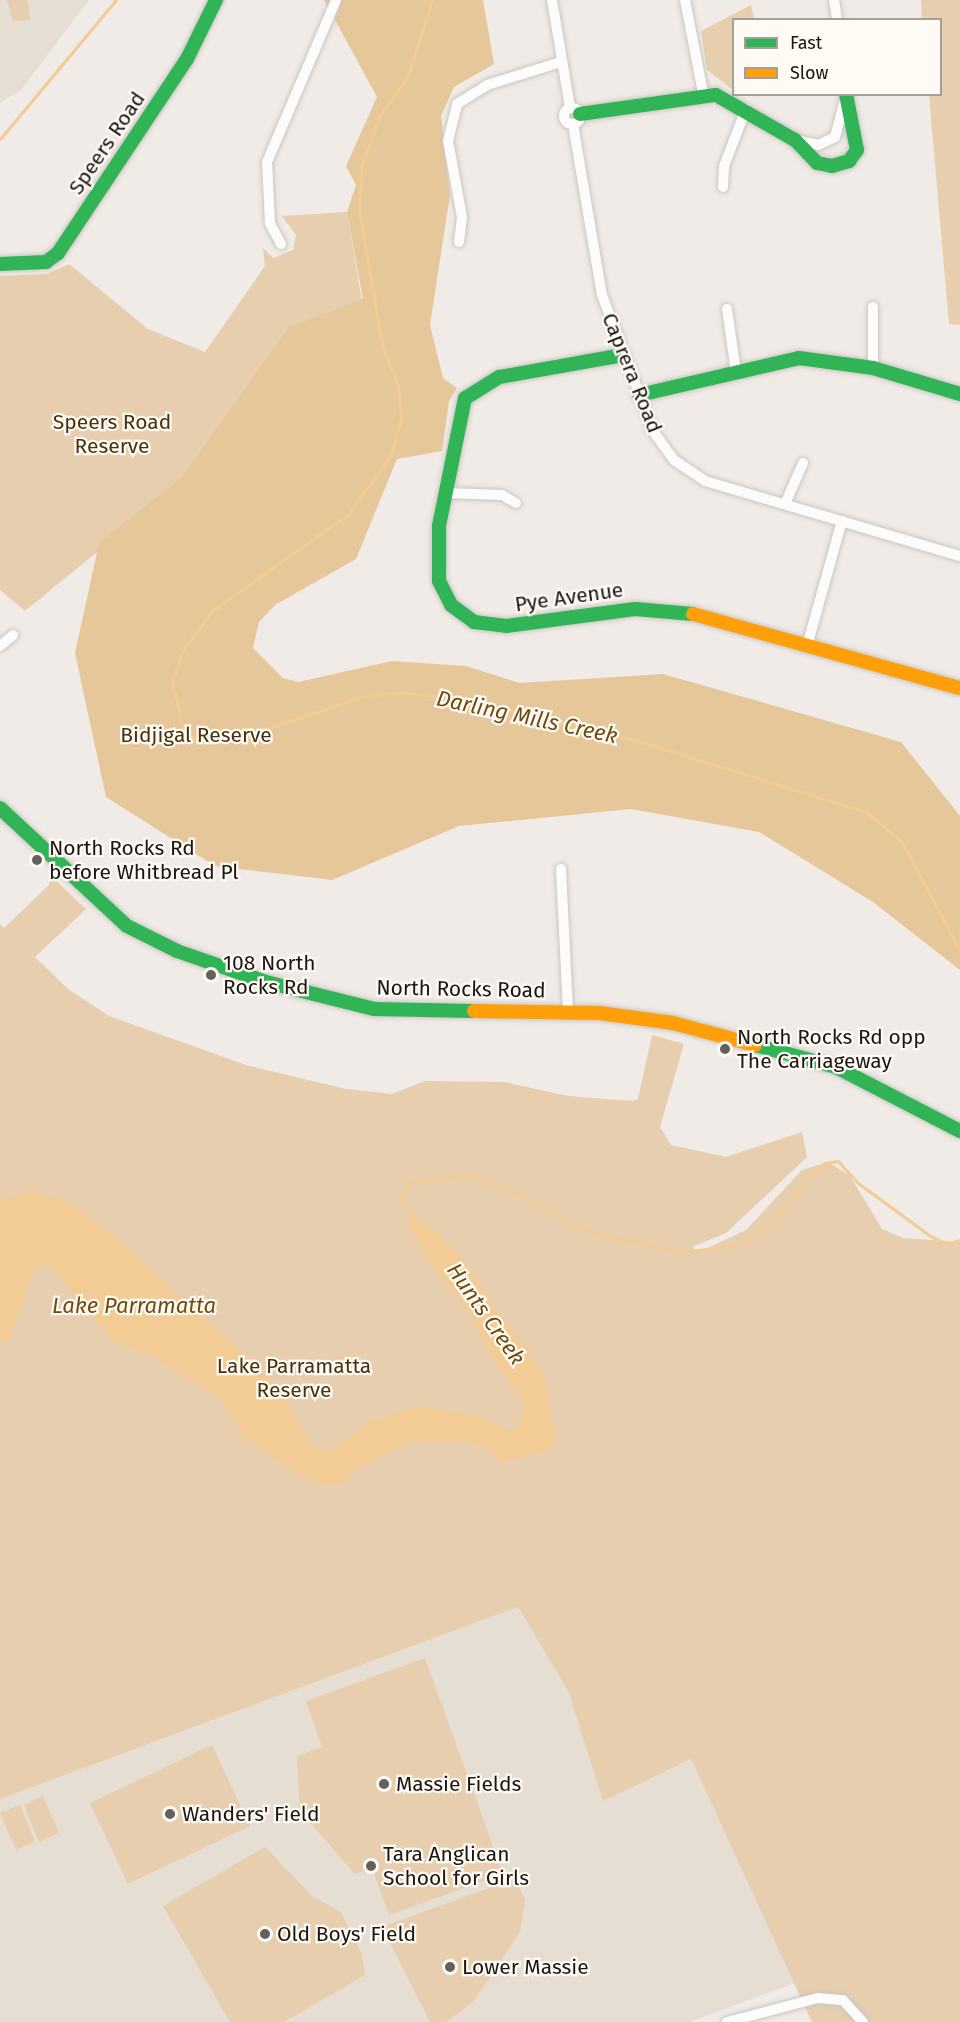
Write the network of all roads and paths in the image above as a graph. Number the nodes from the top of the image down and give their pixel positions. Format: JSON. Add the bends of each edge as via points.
{"nodes":[{"id":1,"x":216,"y":0,"type":"edge"},
{"id":2,"x":336,"y":0,"type":"edge"},
{"id":3,"x":552,"y":0,"type":"edge"},
{"id":4,"x":685,"y":0,"type":"edge"},
{"id":5,"x":834,"y":0,"type":"edge"},
{"id":6,"x":837,"y":18,"type":"edge"},
{"id":7,"x":561,"y":62,"type":"junction"},
{"id":8,"x":703,"y":93,"type":"junction"},
{"id":9,"x":845,"y":96,"type":"edge"},
{"id":10,"x":847,"y":96,"type":"edge"},
{"id":11,"x":746,"y":109,"type":"junction"},
{"id":12,"x":574,"y":115,"type":"junction"},
{"id":13,"x":795,"y":140,"type":"junction"},
{"id":14,"x":723,"y":187,"type":"dead end"},
{"id":15,"x":459,"y":242,"type":"dead end"},
{"id":16,"x":281,"y":244,"type":"dead end"},
{"id":17,"x":0,"y":264,"type":"edge"},
{"id":18,"x":873,"y":307,"type":"dead end"},
{"id":19,"x":727,"y":309,"type":"dead end"},
{"id":20,"x":623,"y":355,"type":"junction"},
{"id":21,"x":873,"y":368,"type":"junction"},
{"id":22,"x":736,"y":372,"type":"junction"},
{"id":23,"x":960,"y":394,"type":"edge"},
{"id":24,"x":639,"y":395,"type":"junction"},
{"id":25,"x":803,"y":463,"type":"dead end"},
{"id":26,"x":445,"y":493,"type":"junction"},
{"id":27,"x":516,"y":503,"type":"dead end"},
{"id":28,"x":785,"y":504,"type":"junction"},
{"id":29,"x":842,"y":521,"type":"junction"},
{"id":30,"x":960,"y":556,"type":"edge"},
{"id":31,"x":13,"y":635,"type":"dead end"},
{"id":32,"x":0,"y":646,"type":"edge"},
{"id":33,"x":807,"y":646,"type":"junction"},
{"id":34,"x":960,"y":688,"type":"edge"},
{"id":35,"x":0,"y":808,"type":"edge"},
{"id":36,"x":561,"y":869,"type":"dead end"},
{"id":37,"x":568,"y":1012,"type":"junction"},
{"id":38,"x":960,"y":1131,"type":"edge"},
{"id":39,"x":727,"y":2022,"type":"edge"},
{"id":40,"x":863,"y":2022,"type":"edge"}],
"edges":[{"from":1,"to":17,"type":"street","name":"Speers Road","via":[[184,64],[58,253],[46,262]]},
{"from":2,"to":16,"type":"street","via":[[267,162],[270,224]]},
{"from":3,"to":7,"type":"street","name":"Caprera Road"},
{"from":4,"to":8,"type":"street"},
{"from":5,"to":6,"type":"street"},
{"from":7,"to":12,"type":"street","name":"Caprera Road"},
{"from":7,"to":15,"type":"street","via":[[488,85],[457,104],[448,141],[462,217]]},
{"from":8,"to":11,"type":"street"},
{"from":8,"to":12,"type":"street"},
{"from":9,"to":13,"type":"street","via":[[835,137],[818,145]]},
{"from":10,"to":13,"type":"street","via":[[858,137],[854,156],[825,166]]},
{"from":11,"to":13,"type":"street"},
{"from":11,"to":14,"type":"street","via":[[724,166]]},
{"from":12,"to":20,"type":"street","name":"Caprera Road","via":[[594,264]]},
{"from":18,"to":21,"type":"street"},
{"from":19,"to":22,"type":"street"},
{"from":20,"to":24,"type":"street","name":"Caprera Road"},
{"from":20,"to":26,"type":"street","name":"Pye Avenue","via":[[499,377],[473,389],[460,412]]},
{"from":21,"to":22,"type":"street","via":[[799,358]]},
{"from":21,"to":23,"type":"street"},
{"from":22,"to":24,"type":"street"},
{"from":24,"to":28,"type":"street","name":"Caprera Road","via":[[663,447],[687,472]]},
{"from":25,"to":28,"type":"street"},
{"from":26,"to":27,"type":"street","via":[[502,495]]},
{"from":26,"to":33,"type":"street","name":"Pye Avenue","via":[[439,581],[451,605],[474,622],[527,626],[635,609],[675,609]]},
{"from":28,"to":29,"type":"street","name":"Caprera Road"},
{"from":29,"to":30,"type":"street","name":"Caprera Road"},
{"from":29,"to":33,"type":"street"},
{"from":31,"to":32,"type":"street"},
{"from":33,"to":34,"type":"street","name":"Pye Avenue"},
{"from":35,"to":37,"type":"street","name":"North Rocks Road","via":[[110,913],[177,951],[280,986],[374,1009]]},
{"from":36,"to":37,"type":"street"},
{"from":37,"to":38,"type":"street","name":"North Rocks Road","via":[[631,1015],[813,1059]]},
{"from":39,"to":40,"type":"street","via":[[818,1998],[843,2000]]}]}
